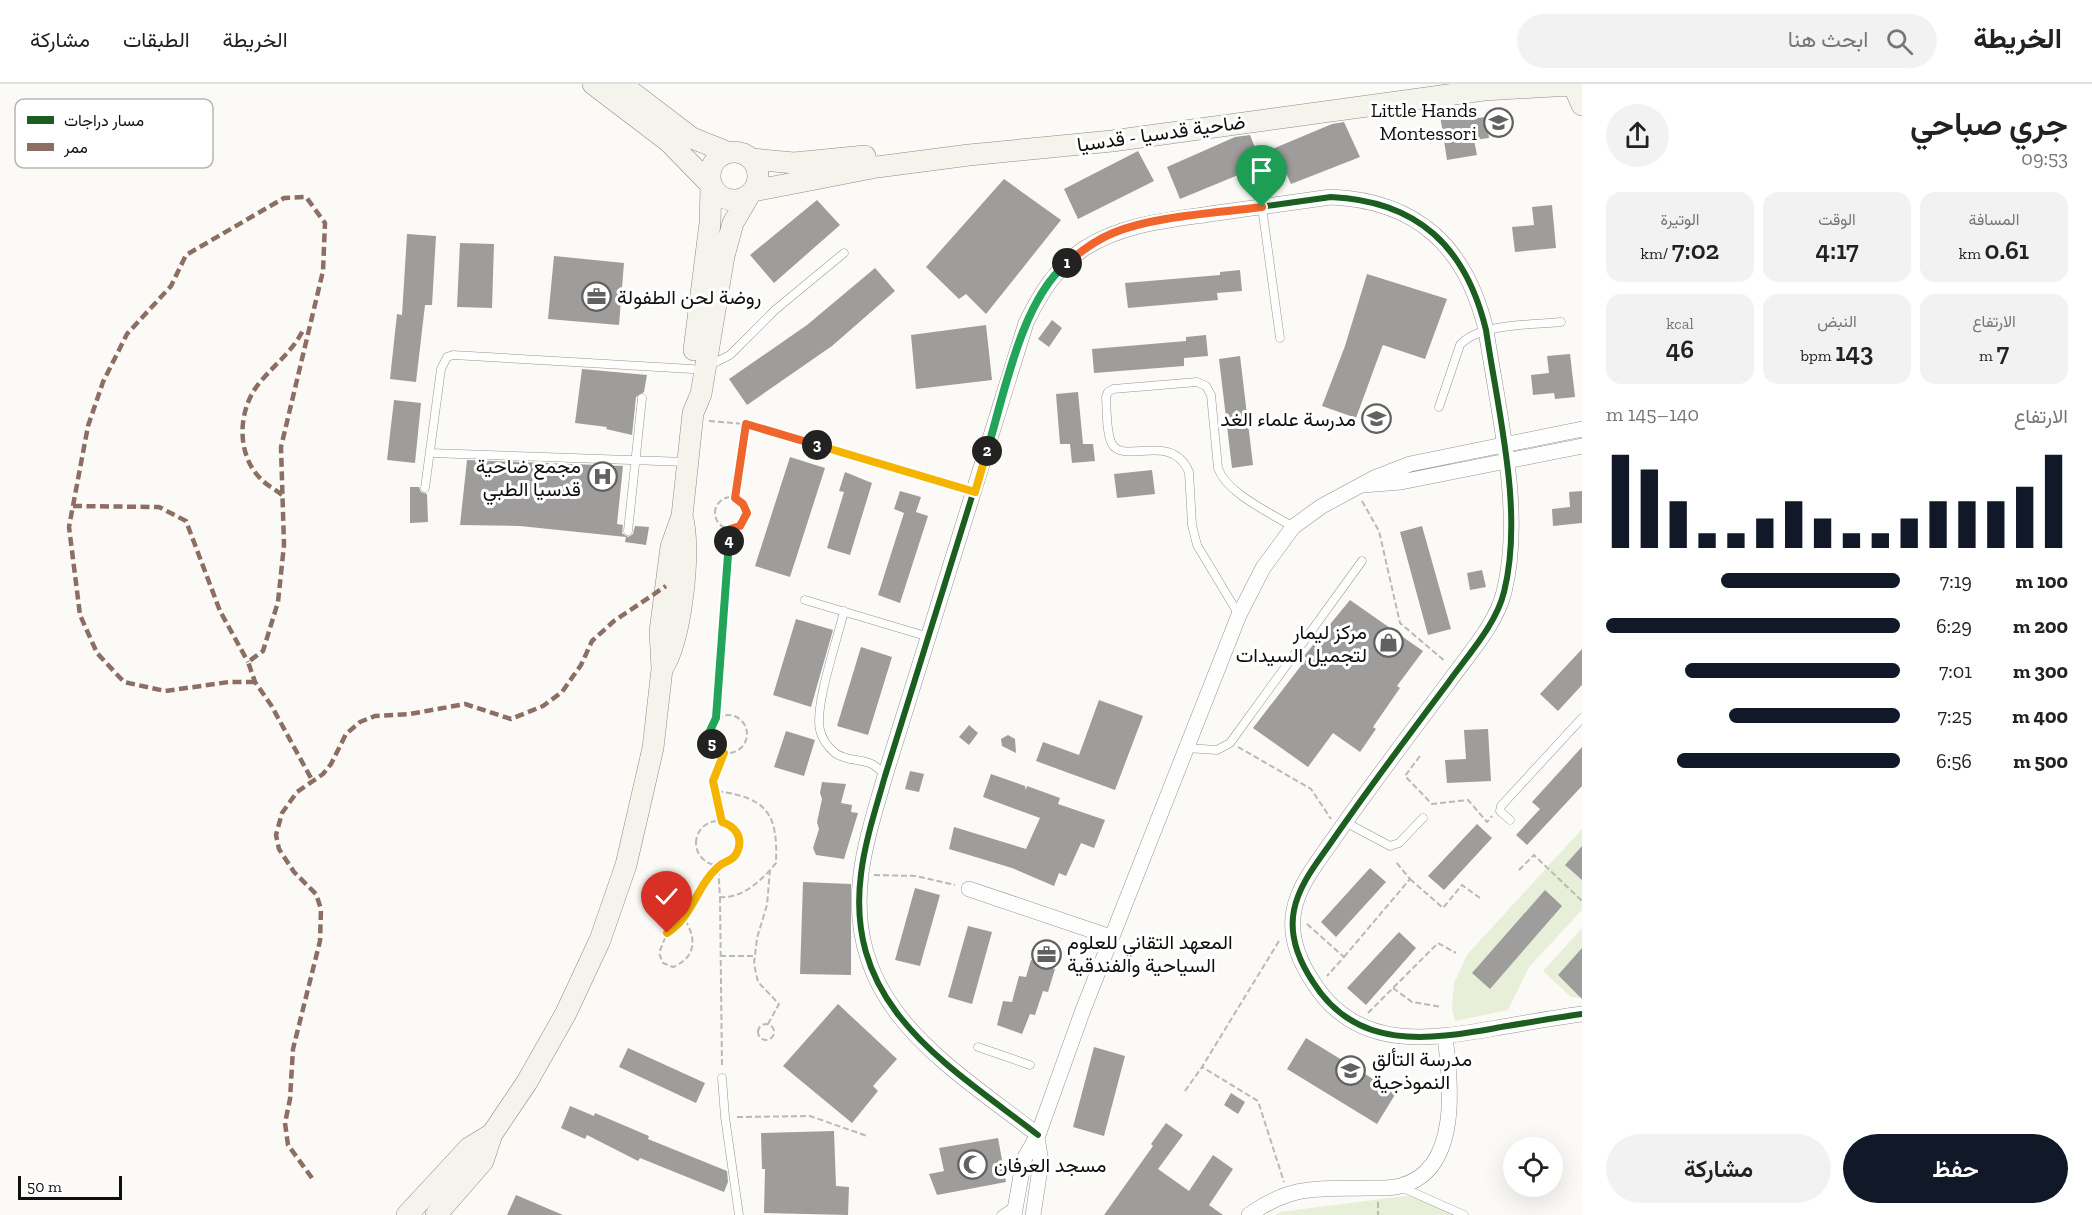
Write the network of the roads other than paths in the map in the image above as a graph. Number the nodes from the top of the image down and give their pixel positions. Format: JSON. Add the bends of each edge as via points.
{"nodes":[{"id":1,"x":593,"y":84,"type":"edge"},
{"id":2,"x":621,"y":84,"type":"edge"},
{"id":3,"x":1419,"y":84,"type":"edge"},
{"id":4,"x":1576,"y":91,"type":"edge"},
{"id":5,"x":727,"y":152,"type":"junction"},
{"id":6,"x":752,"y":159,"type":"junction"},
{"id":7,"x":711,"y":186,"type":"junction"},
{"id":8,"x":752,"y":192,"type":"junction"},
{"id":9,"x":1262,"y":207,"type":"junction"},
{"id":10,"x":844,"y":253,"type":"dead end"},
{"id":11,"x":1561,"y":322,"type":"dead end"},
{"id":12,"x":1486,"y":330,"type":"junction"},
{"id":13,"x":1280,"y":338,"type":"dead end"},
{"id":14,"x":698,"y":368,"type":"junction"},
{"id":15,"x":642,"y":398,"type":"dead end"},
{"id":16,"x":1439,"y":407,"type":"dead end"},
{"id":17,"x":1582,"y":429,"type":"edge"},
{"id":18,"x":1503,"y":444,"type":"junction"},
{"id":19,"x":1582,"y":446,"type":"edge"},
{"id":20,"x":430,"y":453,"type":"junction"},
{"id":21,"x":636,"y":460,"type":"junction"},
{"id":22,"x":1506,"y":461,"type":"junction"},
{"id":23,"x":688,"y":462,"type":"junction"},
{"id":24,"x":1359,"y":486,"type":"junction"},
{"id":25,"x":425,"y":488,"type":"dead end"},
{"id":26,"x":1293,"y":527,"type":"junction"},
{"id":27,"x":628,"y":531,"type":"dead end"},
{"id":28,"x":1362,"y":561,"type":"dead end"},
{"id":29,"x":805,"y":600,"type":"dead end"},
{"id":30,"x":844,"y":612,"type":"junction"},
{"id":31,"x":1239,"y":615,"type":"junction"},
{"id":32,"x":929,"y":636,"type":"junction"},
{"id":33,"x":1582,"y":718,"type":"edge"},
{"id":34,"x":1186,"y":748,"type":"junction"},
{"id":35,"x":885,"y":776,"type":"junction"},
{"id":36,"x":1423,"y":818,"type":"dead end"},
{"id":37,"x":1510,"y":820,"type":"dead end"},
{"id":38,"x":1345,"y":822,"type":"junction"},
{"id":39,"x":963,"y":887,"type":"road end"},
{"id":40,"x":1112,"y":938,"type":"junction"},
{"id":41,"x":1582,"y":1014,"type":"edge"},
{"id":42,"x":1445,"y":1037,"type":"junction"},
{"id":43,"x":978,"y":1047,"type":"dead end"},
{"id":44,"x":1030,"y":1065,"type":"dead end"},
{"id":45,"x":723,"y":1078,"type":"road end"},
{"id":46,"x":492,"y":1134,"type":"junction"},
{"id":47,"x":1037,"y":1136,"type":"junction"},
{"id":48,"x":1400,"y":1186,"type":"junction"},
{"id":49,"x":1015,"y":1210,"type":"edge"},
{"id":50,"x":407,"y":1215,"type":"edge"},
{"id":51,"x":436,"y":1215,"type":"edge"},
{"id":52,"x":739,"y":1215,"type":"edge"},
{"id":53,"x":1001,"y":1215,"type":"edge"},
{"id":54,"x":1033,"y":1215,"type":"edge"},
{"id":55,"x":1250,"y":1215,"type":"edge"},
{"id":56,"x":1464,"y":1215,"type":"edge"}],
"edges":[{"from":1,"to":7,"type":"main road","via":[[669,142]]},
{"from":2,"to":5,"type":"main road","via":[[677,128]]},
{"from":3,"to":6,"type":"main road","name":"ضاحية قدسيا - قدسيا","via":[[1111,129],[809,162]]},
{"from":4,"to":8,"type":"main road","name":"ضاحية قدسيا - قدسيا","via":[[1484,90],[1112,141],[969,154],[877,167]]},
{"from":5,"to":6,"type":"main road","via":[[745,153]]},
{"from":5,"to":7,"type":"main road","via":[[712,165]]},
{"from":6,"to":8,"type":"main road","via":[[758,175]]},
{"from":7,"to":8,"type":"main road","via":[[734,200]]},
{"from":7,"to":14,"type":"main road"},
{"from":8,"to":14,"type":"main road","via":[[726,248]]},
{"from":9,"to":12,"type":"street","via":[[1331,197],[1356,198],[1414,217],[1444,240],[1466,270]]},
{"from":9,"to":13,"type":"lane"},
{"from":9,"to":32,"type":"street","via":[[1176,219],[1114,233],[1084,249],[1059,269],[1026,323]]},
{"from":10,"to":14,"type":"lane","via":[[775,310],[730,355]]},
{"from":11,"to":12,"type":"lane"},
{"from":12,"to":16,"type":"lane","via":[[1467,337],[1460,345]]},
{"from":12,"to":18,"type":"street"},
{"from":14,"to":20,"type":"lane","via":[[453,355],[443,362],[441,369]]},
{"from":14,"to":23,"type":"main road","via":[[701,394],[693,416]]},
{"from":15,"to":21,"type":"lane"},
{"from":17,"to":18,"type":"street"},
{"from":18,"to":22,"type":"street"},
{"from":18,"to":24,"type":"street","via":[[1397,467]]},
{"from":19,"to":22,"type":"street"},
{"from":20,"to":21,"type":"lane"},
{"from":20,"to":25,"type":"lane"},
{"from":21,"to":23,"type":"lane"},
{"from":21,"to":27,"type":"lane"},
{"from":22,"to":24,"type":"street","via":[[1401,482]]},
{"from":22,"to":38,"type":"street","via":[[1512,501],[1512,546],[1503,595],[1482,635]]},
{"from":23,"to":46,"type":"main road","via":[[682,516],[670,547],[660,631],[662,669],[646,788],[614,903],[567,1013]]},
{"from":24,"to":26,"type":"street"},
{"from":26,"to":31,"type":"street","via":[[1263,568]]},
{"from":26,"to":31,"type":"lane","via":[[1223,479],[1218,468],[1211,395],[1206,386],[1197,382],[1108,392],[1111,440],[1115,447],[1123,451],[1170,451],[1186,465],[1197,545]]},
{"from":28,"to":34,"type":"lane","via":[[1230,743],[1217,750]]},
{"from":29,"to":30,"type":"lane"},
{"from":30,"to":32,"type":"lane"},
{"from":30,"to":35,"type":"lane","via":[[820,710],[820,731],[824,741],[839,755],[872,763]]},
{"from":31,"to":34,"type":"street"},
{"from":32,"to":35,"type":"street"},
{"from":33,"to":37,"type":"lane","via":[[1500,807]]},
{"from":34,"to":40,"type":"street"},
{"from":35,"to":47,"type":"street","via":[[861,875],[859,905],[867,963],[880,989],[915,1036]]},
{"from":36,"to":38,"type":"lane","via":[[1399,843],[1390,846]]},
{"from":38,"to":42,"type":"street","via":[[1305,880],[1293,919],[1297,949],[1316,988],[1357,1023],[1400,1038]]},
{"from":39,"to":40,"type":"street"},
{"from":40,"to":47,"type":"street"},
{"from":41,"to":42,"type":"street"},
{"from":42,"to":48,"type":"street","via":[[1451,1086],[1448,1126],[1431,1164],[1418,1178]]},
{"from":43,"to":44,"type":"lane"},
{"from":45,"to":52,"type":"lane"},
{"from":46,"to":50,"type":"main road","via":[[469,1148]]},
{"from":46,"to":51,"type":"main road","via":[[483,1161]]},
{"from":47,"to":49,"type":"street","via":[[1024,1159]]},
{"from":47,"to":54,"type":"street","via":[[1041,1162]]},
{"from":48,"to":55,"type":"street","via":[[1289,1192]]},
{"from":48,"to":56,"type":"lane"},
{"from":49,"to":53,"type":"lane"}]}
